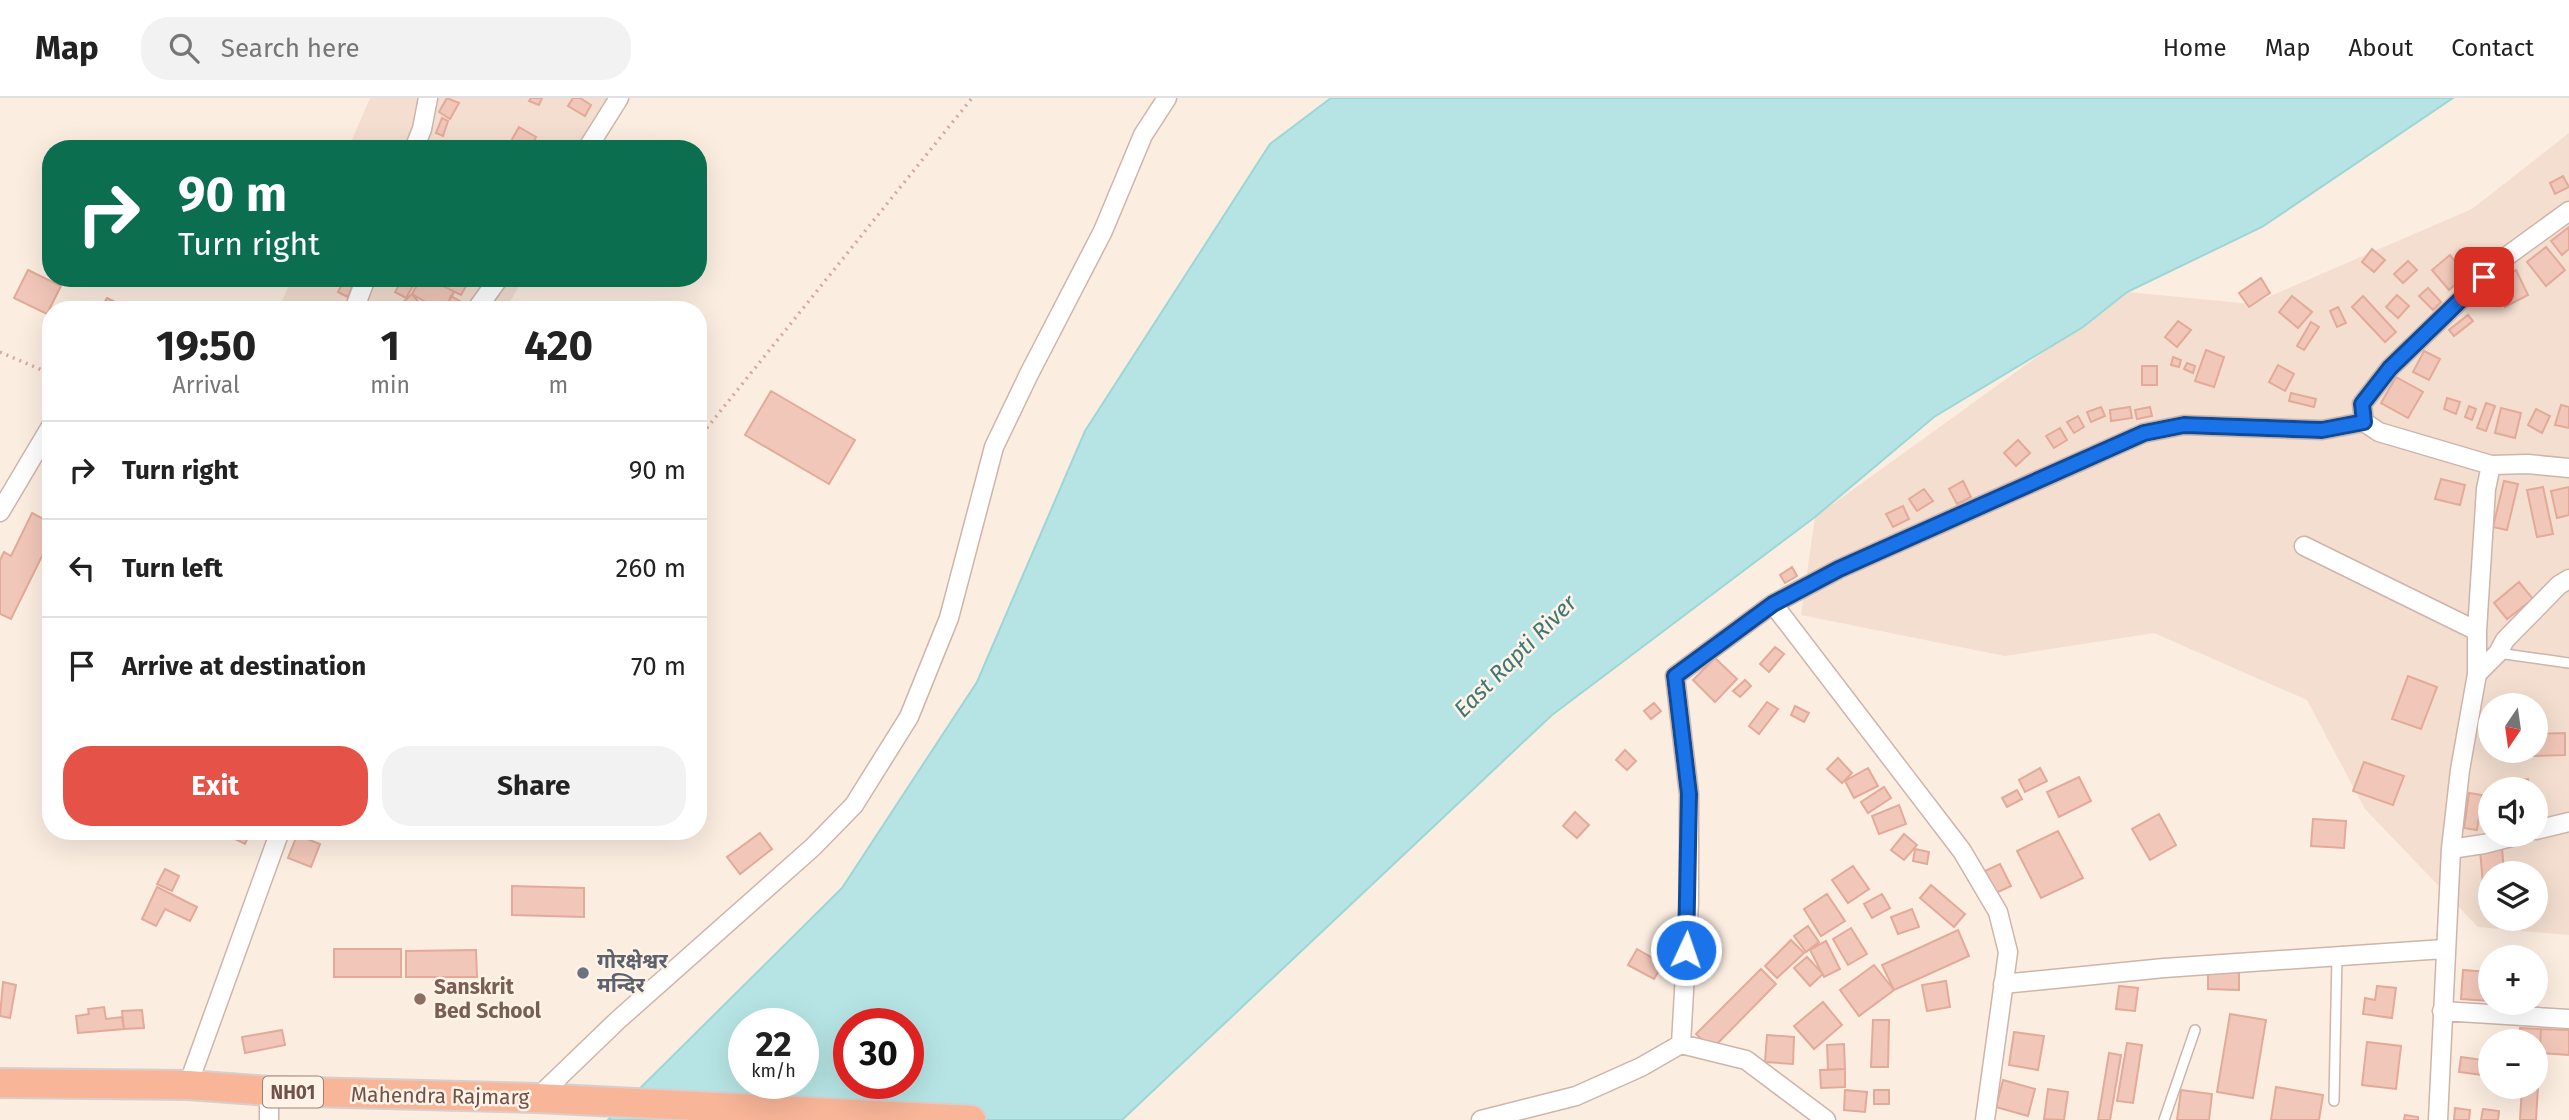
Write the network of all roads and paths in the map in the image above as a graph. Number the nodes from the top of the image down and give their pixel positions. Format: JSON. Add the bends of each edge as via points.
{"nodes":[{"id":1,"x":428,"y":98,"type":"edge"},
{"id":2,"x":619,"y":98,"type":"edge"},
{"id":3,"x":972,"y":98,"type":"edge"},
{"id":4,"x":1167,"y":98,"type":"edge"},
{"id":5,"x":418,"y":140,"type":"edge"},
{"id":6,"x":593,"y":140,"type":"edge"},
{"id":7,"x":2569,"y":211,"type":"edge"},
{"id":8,"x":0,"y":352,"type":"edge"},
{"id":9,"x":42,"y":370,"type":"edge"},
{"id":10,"x":2364,"y":422,"type":"junction"},
{"id":11,"x":707,"y":428,"type":"edge"},
{"id":12,"x":42,"y":441,"type":"edge"},
{"id":13,"x":2491,"y":465,"type":"junction"},
{"id":14,"x":2569,"y":468,"type":"edge"},
{"id":15,"x":0,"y":512,"type":"edge"},
{"id":16,"x":2304,"y":546,"type":"dead end"},
{"id":17,"x":2569,"y":579,"type":"edge"},
{"id":18,"x":1773,"y":604,"type":"junction"},
{"id":19,"x":2477,"y":631,"type":"junction"},
{"id":20,"x":2498,"y":653,"type":"junction"},
{"id":21,"x":2569,"y":663,"type":"edge"},
{"id":22,"x":2477,"y":674,"type":"junction"},
{"id":23,"x":2569,"y":821,"type":"edge"},
{"id":24,"x":2548,"y":827,"type":"edge"},
{"id":25,"x":277,"y":840,"type":"edge"},
{"id":26,"x":2478,"y":843,"type":"edge"},
{"id":27,"x":2451,"y":849,"type":"junction"},
{"id":28,"x":2444,"y":949,"type":"junction"},
{"id":29,"x":2337,"y":956,"type":"junction"},
{"id":30,"x":2003,"y":984,"type":"junction"},
{"id":31,"x":2442,"y":1011,"type":"junction"},
{"id":32,"x":2569,"y":1019,"type":"edge"},
{"id":33,"x":2195,"y":1030,"type":"dead end"},
{"id":34,"x":1681,"y":1044,"type":"junction"},
{"id":35,"x":0,"y":1083,"type":"edge"},
{"id":36,"x":188,"y":1085,"type":"junction"},
{"id":37,"x":269,"y":1091,"type":"junction"},
{"id":38,"x":537,"y":1098,"type":"junction"},
{"id":39,"x":2334,"y":1101,"type":"dead end"},
{"id":40,"x":269,"y":1120,"type":"edge"},
{"id":41,"x":971,"y":1120,"type":"edge"},
{"id":42,"x":1481,"y":1120,"type":"edge"},
{"id":43,"x":1826,"y":1120,"type":"edge"},
{"id":44,"x":1985,"y":1120,"type":"edge"},
{"id":45,"x":2164,"y":1120,"type":"edge"},
{"id":46,"x":2438,"y":1120,"type":"edge"}],
"edges":[{"from":1,"to":5,"type":"street"},
{"from":2,"to":6,"type":"street"},
{"from":3,"to":11,"type":"path"},
{"from":4,"to":38,"type":"street","via":[[1143,135],[1103,231],[994,447],[949,618],[909,717],[882,761],[854,805],[813,847]]},
{"from":7,"to":10,"type":"street","via":[[2503,259],[2390,368],[2362,404]]},
{"from":8,"to":9,"type":"path"},
{"from":10,"to":13,"type":"street","via":[[2379,432]]},
{"from":10,"to":18,"type":"street","via":[[2322,430],[2184,425],[2144,433],[1839,569]]},
{"from":12,"to":15,"type":"street"},
{"from":13,"to":14,"type":"street"},
{"from":13,"to":19,"type":"street"},
{"from":16,"to":19,"type":"street"},
{"from":17,"to":20,"type":"street","via":[[2505,640]]},
{"from":18,"to":30,"type":"street","via":[[1962,851],[1997,912],[2008,952]]},
{"from":18,"to":34,"type":"street","via":[[1675,676],[1689,794]]},
{"from":19,"to":22,"type":"street"},
{"from":20,"to":21,"type":"lane"},
{"from":20,"to":22,"type":"street"},
{"from":22,"to":27,"type":"street"},
{"from":23,"to":24,"type":"street"},
{"from":25,"to":36,"type":"street"},
{"from":26,"to":27,"type":"street"},
{"from":27,"to":28,"type":"street"},
{"from":28,"to":29,"type":"street"},
{"from":28,"to":31,"type":"street"},
{"from":29,"to":30,"type":"street"},
{"from":29,"to":39,"type":"lane"},
{"from":30,"to":44,"type":"street"},
{"from":31,"to":32,"type":"street"},
{"from":31,"to":46,"type":"street"},
{"from":33,"to":45,"type":"lane"},
{"from":34,"to":42,"type":"street","via":[[1576,1096]]},
{"from":34,"to":43,"type":"street","via":[[1746,1060]]},
{"from":35,"to":36,"type":"highway","name":"Mahendra Rajmarg","number":"NH01"},
{"from":36,"to":37,"type":"highway","name":"Mahendra Rajmarg","number":"NH01"},
{"from":37,"to":38,"type":"highway","name":"Mahendra Rajmarg","number":"NH01"},
{"from":37,"to":40,"type":"street"},
{"from":38,"to":41,"type":"highway","name":"Mahendra Rajmarg","number":"NH01"}]}
